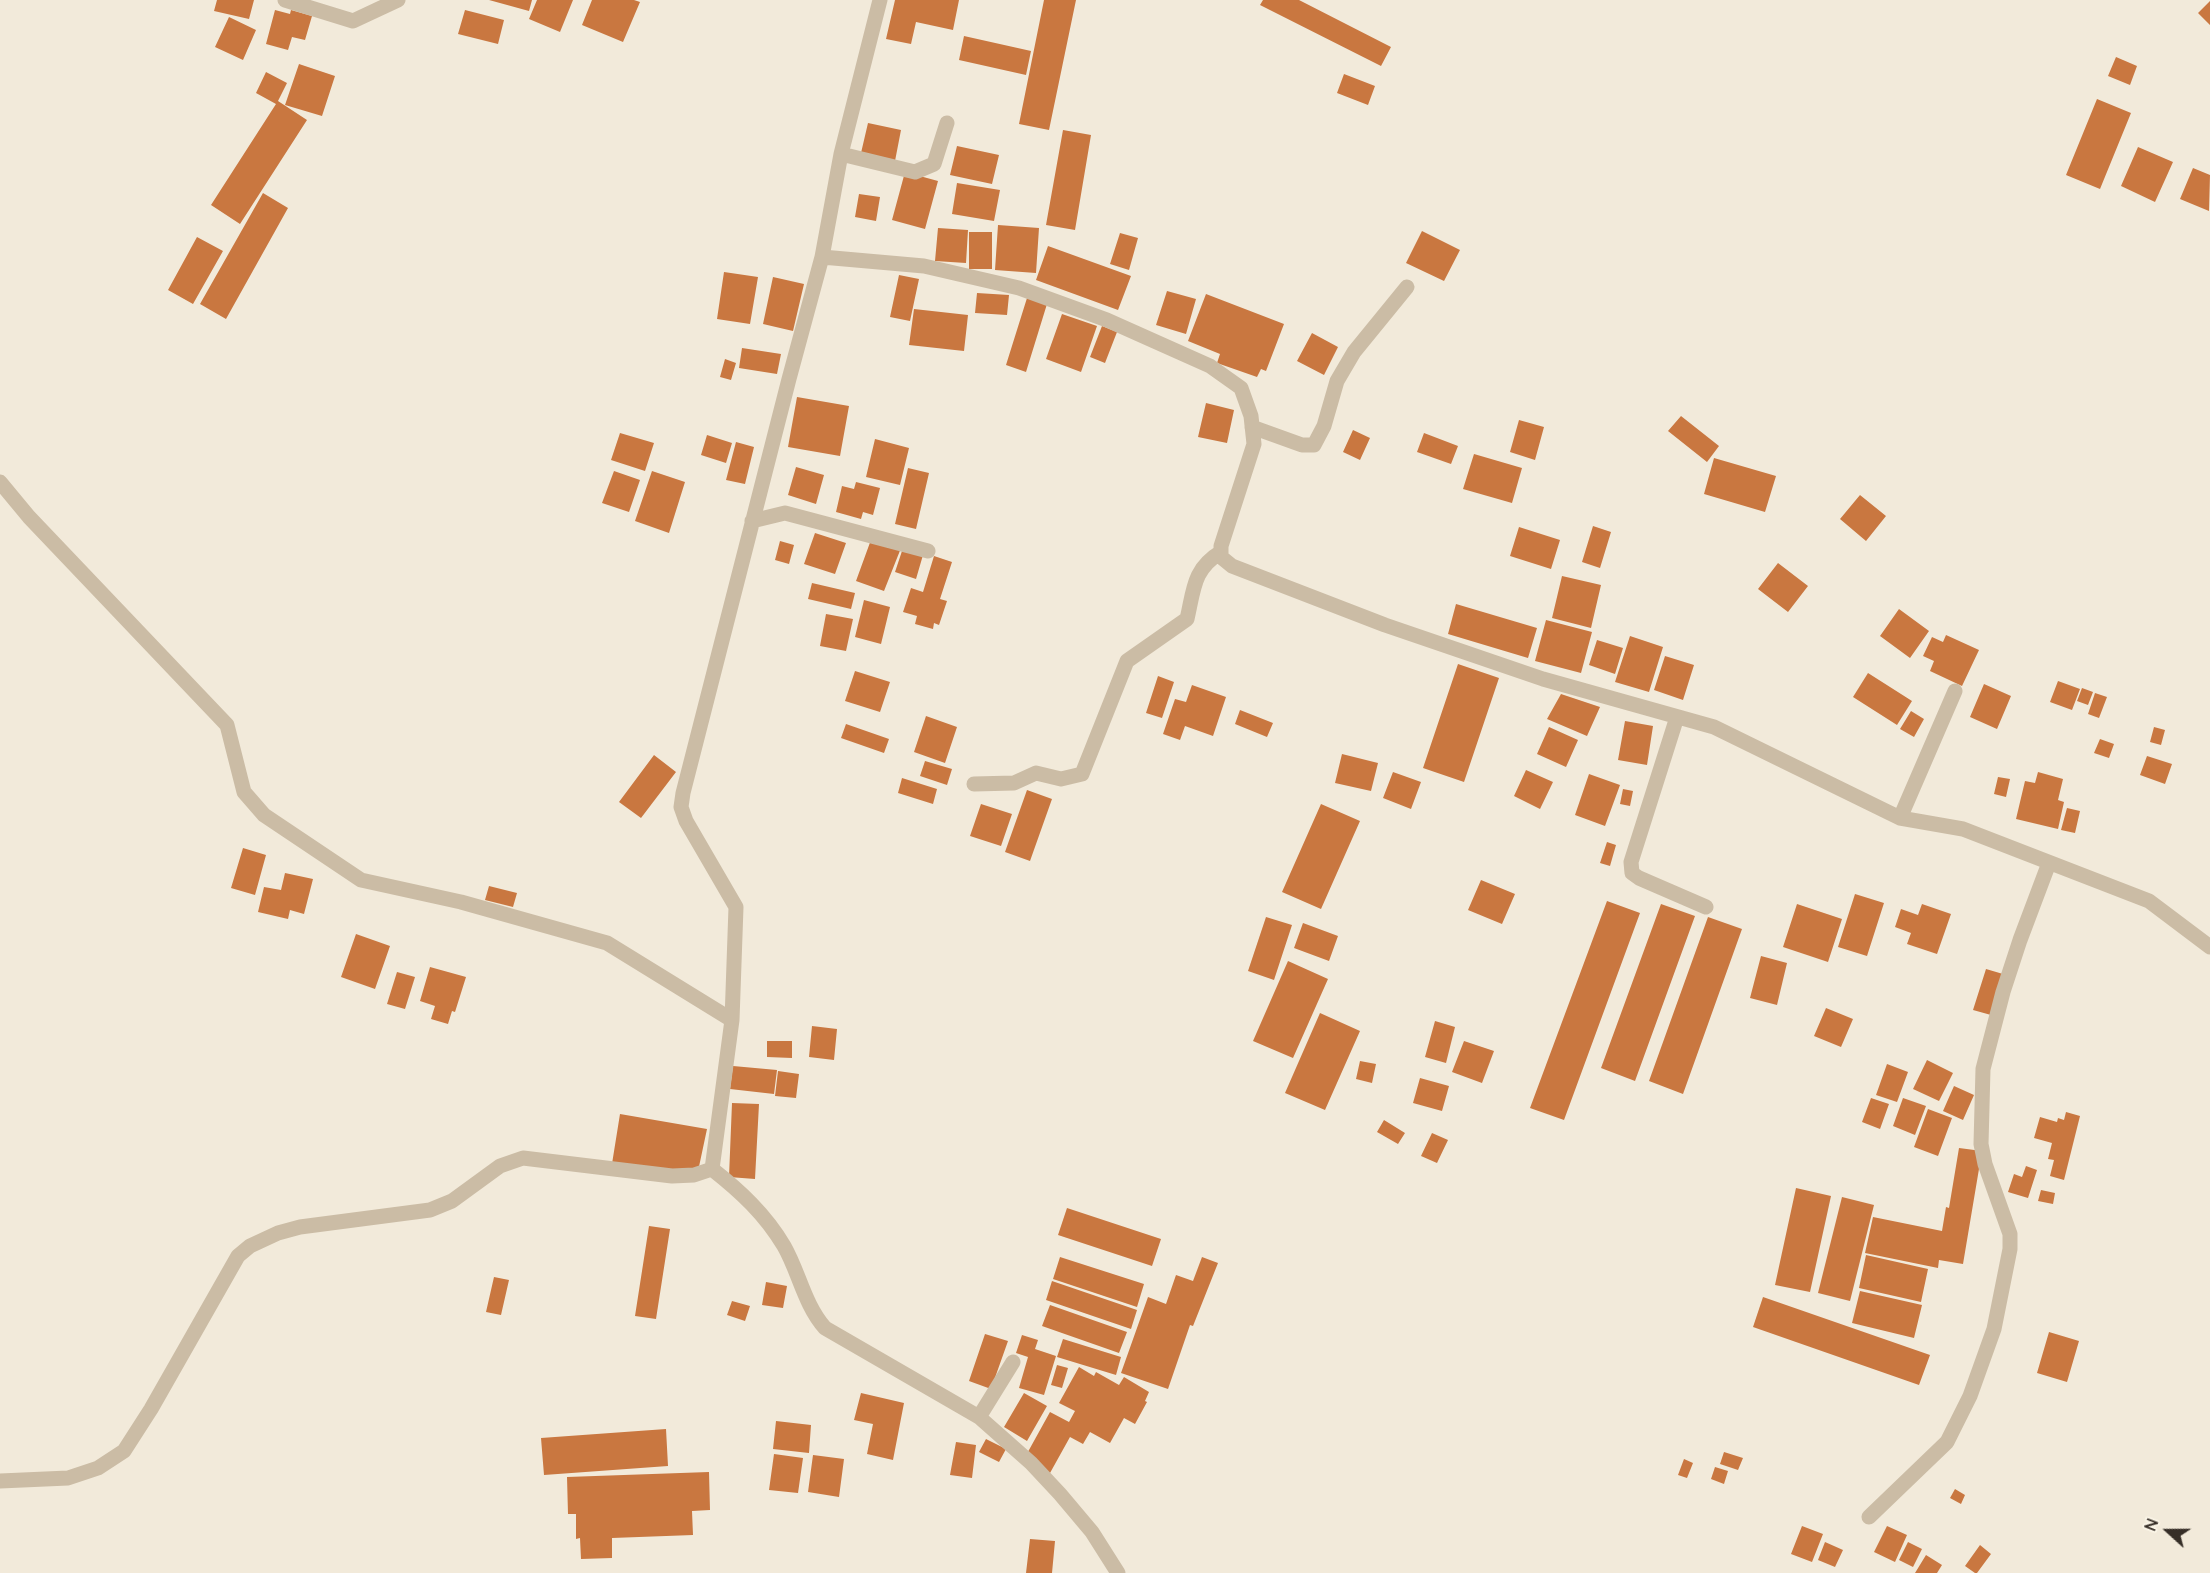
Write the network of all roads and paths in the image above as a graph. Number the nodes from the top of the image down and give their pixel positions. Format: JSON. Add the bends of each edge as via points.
{"nodes":[{"id":1,"x":285,"y":0,"type":"edge"},
{"id":2,"x":398,"y":0,"type":"edge"},
{"id":3,"x":880,"y":0,"type":"edge"},
{"id":4,"x":947,"y":123,"type":"dead end"},
{"id":5,"x":842,"y":154,"type":"junction"},
{"id":6,"x":822,"y":257,"type":"junction"},
{"id":7,"x":1407,"y":287,"type":"dead end"},
{"id":8,"x":1252,"y":427,"type":"junction"},
{"id":9,"x":0,"y":482,"type":"edge"},
{"id":10,"x":752,"y":521,"type":"junction"},
{"id":11,"x":928,"y":551,"type":"dead end"},
{"id":12,"x":1221,"y":552,"type":"junction"},
{"id":13,"x":1955,"y":692,"type":"dead end"},
{"id":14,"x":1677,"y":717,"type":"junction"},
{"id":15,"x":974,"y":784,"type":"dead end"},
{"id":16,"x":1900,"y":818,"type":"junction"},
{"id":17,"x":2049,"y":863,"type":"junction"},
{"id":18,"x":1706,"y":908,"type":"dead end"},
{"id":19,"x":2210,"y":947,"type":"edge"},
{"id":20,"x":732,"y":1020,"type":"junction"},
{"id":21,"x":712,"y":1169,"type":"junction"},
{"id":22,"x":1013,"y":1362,"type":"dead end"},
{"id":23,"x":979,"y":1417,"type":"junction"},
{"id":24,"x":0,"y":1481,"type":"edge"},
{"id":25,"x":1869,"y":1517,"type":"dead end"},
{"id":26,"x":1118,"y":1573,"type":"edge"}],
"edges":[{"from":1,"to":2,"type":"street","via":[[353,21]]},
{"from":3,"to":5,"type":"street"},
{"from":4,"to":5,"type":"street","via":[[934,164],[915,172]]},
{"from":5,"to":6,"type":"street"},
{"from":6,"to":8,"type":"street","via":[[924,266],[1020,288],[1107,320],[1210,366],[1241,388]]},
{"from":6,"to":10,"type":"street"},
{"from":7,"to":8,"type":"street","via":[[1354,352],[1337,381],[1314,445],[1302,445]]},
{"from":8,"to":12,"type":"street","via":[[1254,444]]},
{"from":9,"to":20,"type":"street","via":[[227,725],[244,792],[264,815],[361,880],[461,902],[607,943]]},
{"from":10,"to":11,"type":"street","via":[[785,513]]},
{"from":10,"to":20,"type":"street","via":[[681,807],[736,907]]},
{"from":12,"to":14,"type":"street","via":[[1221,557],[1232,566],[1385,625],[1543,679]]},
{"from":12,"to":15,"type":"street","via":[[1208,560],[1196,578],[1187,618],[1127,661],[1082,774],[1061,779],[1036,773],[1014,783]]},
{"from":13,"to":16,"type":"street"},
{"from":14,"to":16,"type":"street","via":[[1714,727]]},
{"from":14,"to":18,"type":"street","via":[[1631,862],[1632,873]]},
{"from":16,"to":17,"type":"street","via":[[1963,829]]},
{"from":17,"to":19,"type":"street","via":[[2150,901]]},
{"from":17,"to":25,"type":"street","via":[[2003,992],[1983,1069],[1981,1144],[2010,1234],[1994,1329],[1970,1396],[1947,1442]]},
{"from":20,"to":21,"type":"street"},
{"from":21,"to":23,"type":"street","via":[[753,1204],[778,1237],[814,1316],[825,1328]]},
{"from":21,"to":24,"type":"street","via":[[672,1176],[523,1158],[501,1166],[452,1202],[430,1210],[278,1233],[238,1256],[124,1451],[98,1468],[68,1478]]},
{"from":22,"to":23,"type":"street"},
{"from":23,"to":26,"type":"street","via":[[1060,1494],[1092,1532]]}]}
